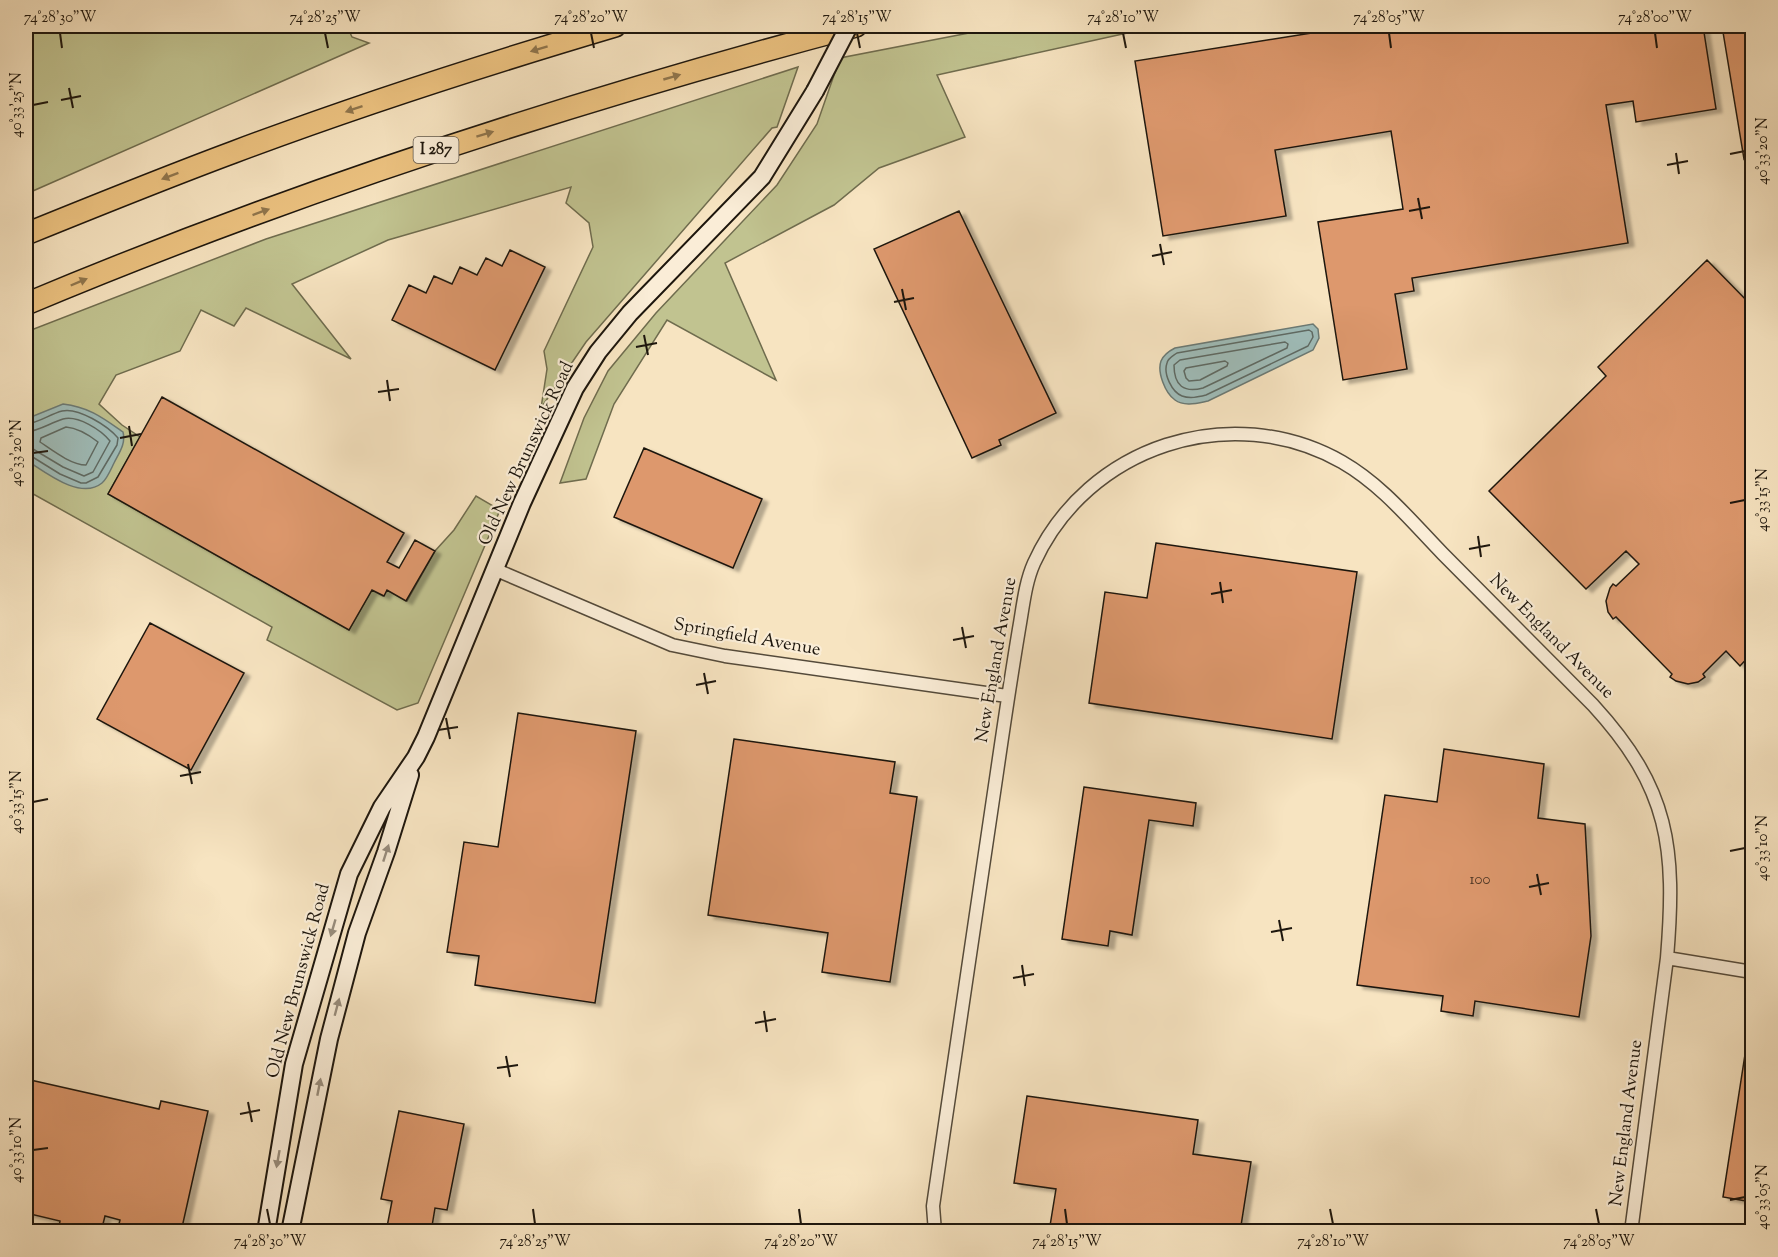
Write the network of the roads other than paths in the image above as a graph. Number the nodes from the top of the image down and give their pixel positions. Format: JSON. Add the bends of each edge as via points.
{"nodes":[{"id":1,"x":615,"y":26,"type":"edge"},
{"id":2,"x":849,"y":26,"type":"edge"},
{"id":3,"x":856,"y":26,"type":"edge"},
{"id":4,"x":26,"y":234,"type":"edge"},
{"id":5,"x":26,"y":304,"type":"edge"},
{"id":6,"x":494,"y":569,"type":"junction"},
{"id":7,"x":1007,"y":696,"type":"junction"},
{"id":8,"x":416,"y":757,"type":"junction"},
{"id":9,"x":1667,"y":958,"type":"junction"},
{"id":10,"x":1752,"y":972,"type":"edge"},
{"id":11,"x":266,"y":1232,"type":"edge"},
{"id":12,"x":290,"y":1232,"type":"edge"},
{"id":13,"x":934,"y":1232,"type":"edge"},
{"id":14,"x":1631,"y":1232,"type":"edge"}],
"edges":[{"from":1,"to":4,"type":"highway","one_way":true,"via":[[341,113]]},
{"from":2,"to":6,"type":"main road","name":"Old New Brunswick Road","bridge":true,"via":[[762,177],[630,313],[598,352],[570,399]]},
{"from":5,"to":3,"type":"highway","number":"I 287","one_way":true,"via":[[197,235],[467,139],[731,59]]},
{"from":6,"to":7,"type":"street","name":"Springfield Avenue","via":[[681,648]]},
{"from":6,"to":8,"type":"main road","name":"Old New Brunswick Road"},
{"from":7,"to":9,"type":"street","name":"New England Avenue","via":[[1034,563],[1068,510],[1104,478],[1151,450],[1208,435],[1261,435],[1327,454],[1359,473],[1389,498],[1593,705],[1630,749],[1649,783],[1667,839]]},
{"from":7,"to":13,"type":"street","name":"New England Avenue","via":[[933,1206]]},
{"from":8,"to":11,"type":"main road","name":"Old New Brunswick Road","one_way":true,"via":[[382,807],[349,874],[294,1064]]},
{"from":12,"to":8,"type":"main road","name":"Old New Brunswick Road","one_way":true,"via":[[329,1039],[357,933]]},
{"from":9,"to":10,"type":"street"},
{"from":9,"to":14,"type":"street","name":"New England Avenue"}]}
